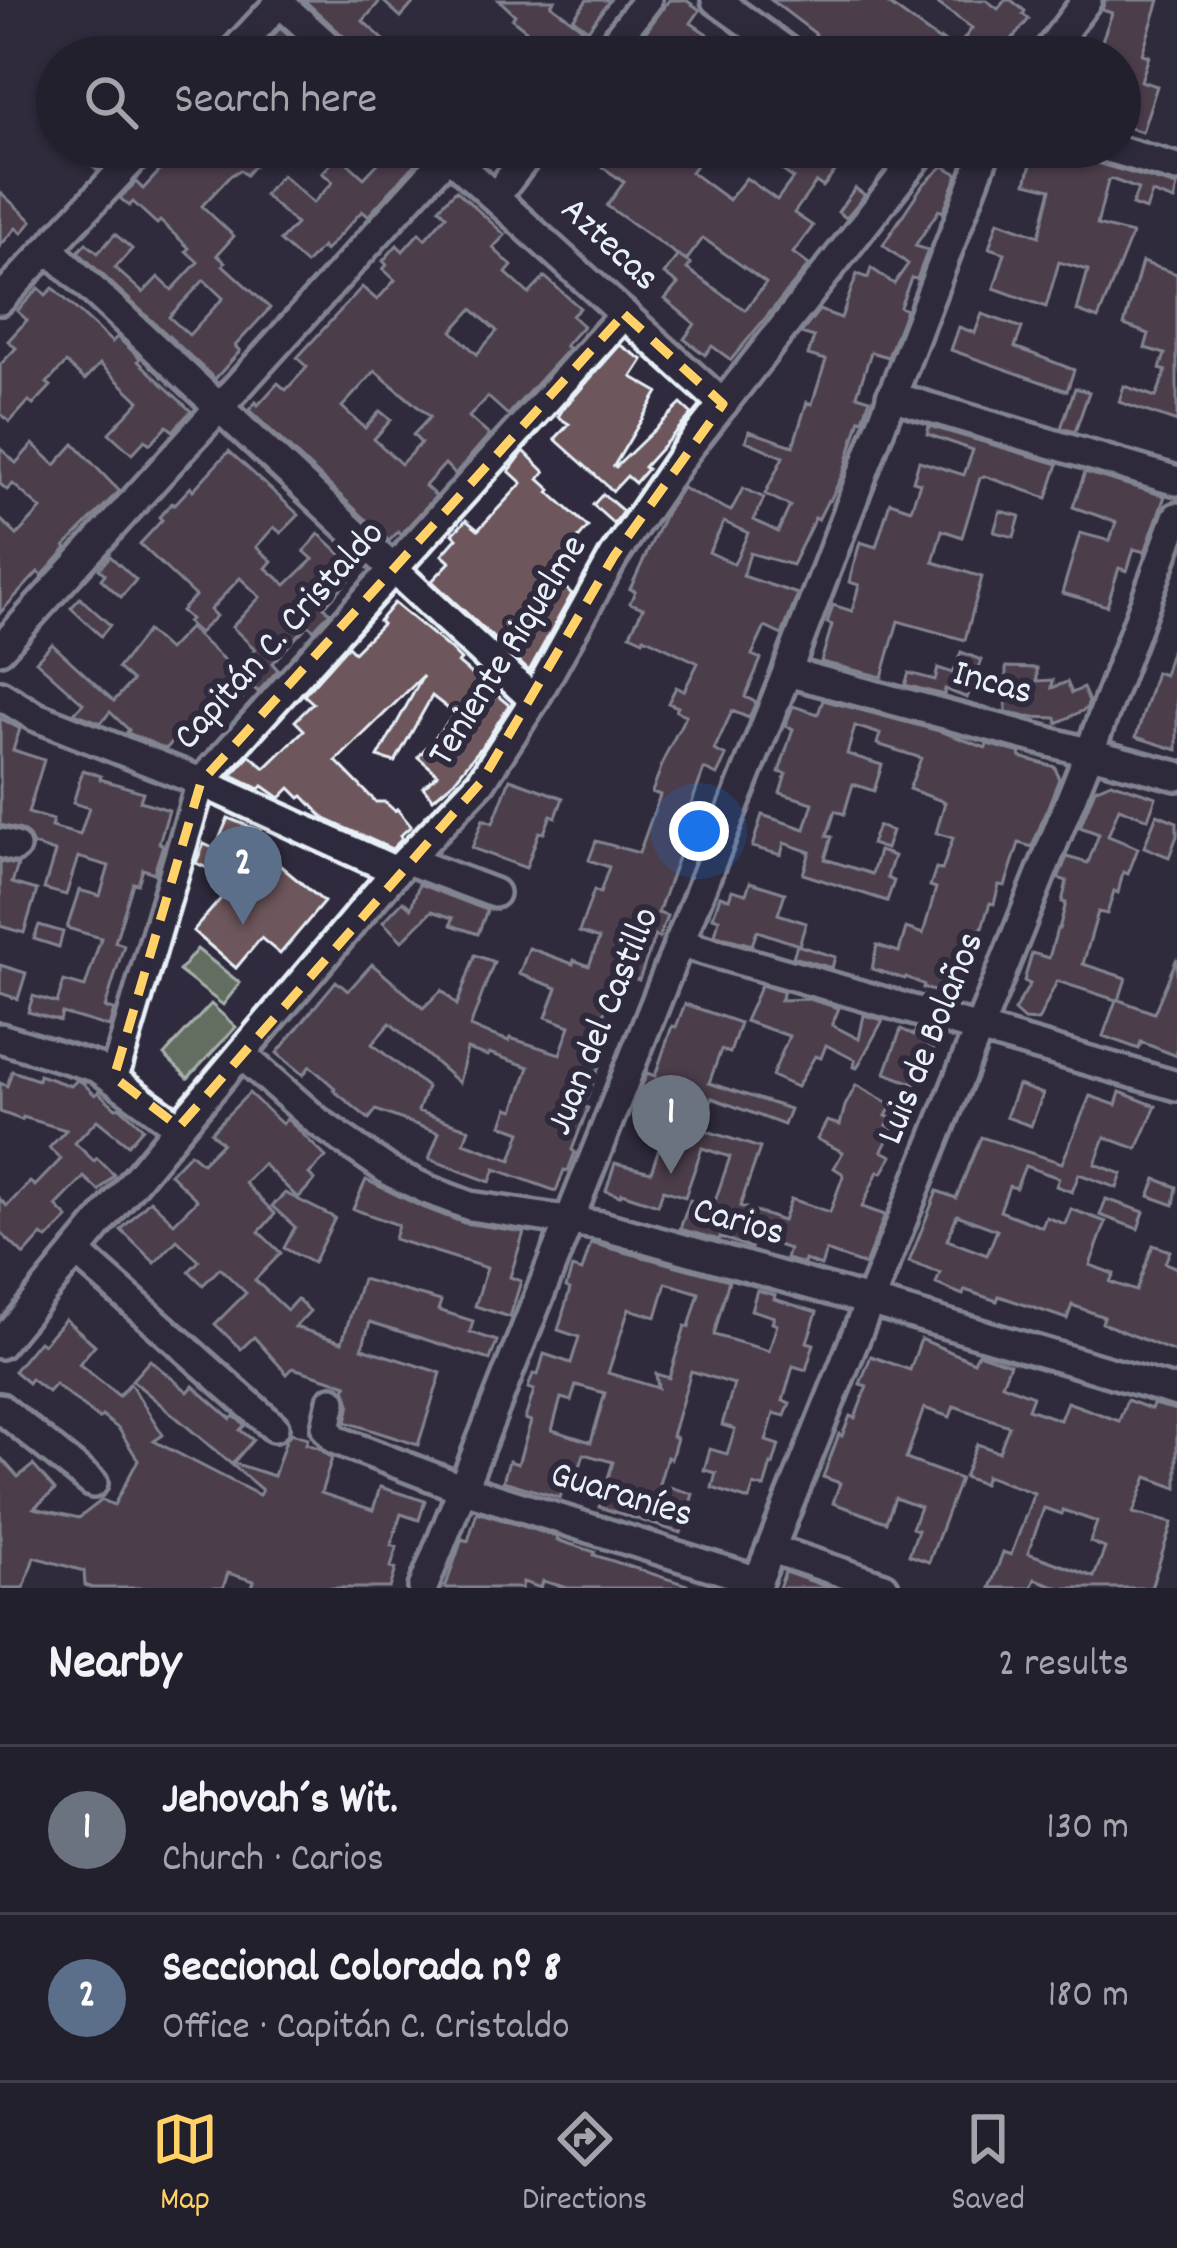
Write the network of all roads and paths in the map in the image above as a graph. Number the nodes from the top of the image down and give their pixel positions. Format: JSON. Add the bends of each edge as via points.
{"nodes":[{"id":1,"x":647,"y":0,"type":"edge"},
{"id":2,"x":716,"y":0,"type":"edge"},
{"id":3,"x":1087,"y":0,"type":"edge"},
{"id":4,"x":281,"y":1,"type":"edge"},
{"id":5,"x":248,"y":36,"type":"edge"},
{"id":6,"x":318,"y":36,"type":"edge"},
{"id":7,"x":619,"y":36,"type":"edge"},
{"id":8,"x":766,"y":36,"type":"edge"},
{"id":9,"x":1060,"y":36,"type":"edge"},
{"id":10,"x":1141,"y":158,"type":"edge"},
{"id":11,"x":124,"y":168,"type":"edge"},
{"id":12,"x":429,"y":168,"type":"edge"},
{"id":13,"x":464,"y":168,"type":"edge"},
{"id":14,"x":518,"y":168,"type":"edge"},
{"id":15,"x":908,"y":168,"type":"edge"},
{"id":16,"x":979,"y":168,"type":"edge"},
{"id":17,"x":1177,"y":168,"type":"edge"},
{"id":18,"x":496,"y":196,"type":"junction"},
{"id":19,"x":49,"y":248,"type":"junction"},
{"id":20,"x":0,"y":300,"type":"edge"},
{"id":21,"x":624,"y":314,"type":"junction"},
{"id":22,"x":891,"y":395,"type":"junction"},
{"id":23,"x":723,"y":404,"type":"junction"},
{"id":24,"x":218,"y":407,"type":"junction"},
{"id":25,"x":1177,"y":481,"type":"edge"},
{"id":26,"x":1177,"y":517,"type":"edge"},
{"id":27,"x":392,"y":571,"type":"junction"},
{"id":28,"x":0,"y":649,"type":"edge"},
{"id":29,"x":787,"y":672,"type":"junction"},
{"id":30,"x":0,"y":695,"type":"edge"},
{"id":31,"x":534,"y":700,"type":"junction"},
{"id":32,"x":1090,"y":751,"type":"junction"},
{"id":33,"x":1177,"y":776,"type":"edge"},
{"id":34,"x":201,"y":782,"type":"junction"},
{"id":35,"x":402,"y":866,"type":"junction"},
{"id":36,"x":494,"y":893,"type":"dead end"},
{"id":37,"x":679,"y":943,"type":"junction"},
{"id":38,"x":978,"y":1029,"type":"junction"},
{"id":39,"x":0,"y":1038,"type":"edge"},
{"id":40,"x":242,"y":1055,"type":"junction"},
{"id":41,"x":114,"y":1077,"type":"junction"},
{"id":42,"x":1177,"y":1086,"type":"edge"},
{"id":43,"x":179,"y":1127,"type":"junction"},
{"id":44,"x":569,"y":1219,"type":"junction"},
{"id":45,"x":76,"y":1252,"type":"junction"},
{"id":46,"x":872,"y":1301,"type":"junction"},
{"id":47,"x":0,"y":1344,"type":"edge"},
{"id":48,"x":1177,"y":1392,"type":"edge"},
{"id":49,"x":332,"y":1402,"type":"dead end"},
{"id":50,"x":0,"y":1408,"type":"edge"},
{"id":51,"x":274,"y":1427,"type":"dead end"},
{"id":52,"x":93,"y":1483,"type":"dead end"},
{"id":53,"x":461,"y":1488,"type":"junction"},
{"id":54,"x":772,"y":1549,"type":"junction"},
{"id":55,"x":756,"y":1584,"type":"edge"},
{"id":56,"x":884,"y":1587,"type":"edge"},
{"id":57,"x":423,"y":1588,"type":"edge"}],
"edges":[{"from":1,"to":7,"type":"street"},
{"from":2,"to":8,"type":"street"},
{"from":3,"to":9,"type":"street"},
{"from":4,"to":5,"type":"street"},
{"from":4,"to":6,"type":"street"},
{"from":10,"to":17,"type":"street"},
{"from":11,"to":19,"type":"street"},
{"from":12,"to":24,"type":"street"},
{"from":13,"to":18,"type":"street","name":"Aztecas"},
{"from":14,"to":18,"type":"street"},
{"from":15,"to":23,"type":"street","name":"Teniente Riquelme"},
{"from":16,"to":22,"type":"street","name":"Juan del Castillo"},
{"from":18,"to":21,"type":"street","name":"Aztecas"},
{"from":19,"to":20,"type":"street"},
{"from":19,"to":24,"type":"street"},
{"from":21,"to":23,"type":"street","name":"Aztecas"},
{"from":21,"to":27,"type":"street","name":"Capitán C. Cristaldo"},
{"from":22,"to":25,"type":"street"},
{"from":22,"to":29,"type":"street","name":"Juan del Castillo"},
{"from":23,"to":31,"type":"street","name":"Teniente Riquelme","via":[[614,556]]},
{"from":24,"to":27,"type":"street"},
{"from":24,"to":28,"type":"street"},
{"from":26,"to":32,"type":"street","name":"Luis de Bolaños"},
{"from":27,"to":31,"type":"street"},
{"from":27,"to":34,"type":"street","name":"Capitán C. Cristaldo"},
{"from":29,"to":32,"type":"street","name":"Incas"},
{"from":29,"to":37,"type":"street","name":"Juan del Castillo"},
{"from":30,"to":34,"type":"street"},
{"from":31,"to":35,"type":"street","name":"Teniente Riquelme","via":[[481,782]]},
{"from":32,"to":33,"type":"street","name":"Incas"},
{"from":32,"to":38,"type":"street","name":"Luis de Bolaños"},
{"from":34,"to":35,"type":"street"},
{"from":34,"to":41,"type":"street","name":"Capitán C. Cristaldo"},
{"from":35,"to":36,"type":"street"},
{"from":35,"to":40,"type":"street","name":"Teniente Riquelme"},
{"from":37,"to":38,"type":"street"},
{"from":37,"to":44,"type":"street","name":"Juan del Castillo"},
{"from":38,"to":42,"type":"street"},
{"from":38,"to":46,"type":"street","name":"Luis de Bolaños"},
{"from":39,"to":41,"type":"street"},
{"from":40,"to":43,"type":"street","name":"Teniente Riquelme"},
{"from":40,"to":44,"type":"street","name":"Carios","via":[[392,1173],[470,1206]]},
{"from":41,"to":43,"type":"street"},
{"from":43,"to":45,"type":"street","name":"Teniente Riquelme"},
{"from":44,"to":46,"type":"street","name":"Carios"},
{"from":44,"to":53,"type":"street","name":"Juan del Castillo"},
{"from":45,"to":47,"type":"street","name":"Teniente Riquelme"},
{"from":45,"to":51,"type":"street"},
{"from":46,"to":48,"type":"street","name":"Carios"},
{"from":46,"to":54,"type":"street","name":"Luis de Bolaños"},
{"from":49,"to":53,"type":"street","name":"Guaraníes","via":[[326,1428],[336,1440]]},
{"from":50,"to":52,"type":"street"},
{"from":53,"to":55,"type":"street","name":"Guaraníes"},
{"from":53,"to":57,"type":"street","name":"Juan del Castillo"},
{"from":54,"to":55,"type":"street","name":"Luis de Bolaños"},
{"from":54,"to":56,"type":"street"}]}
